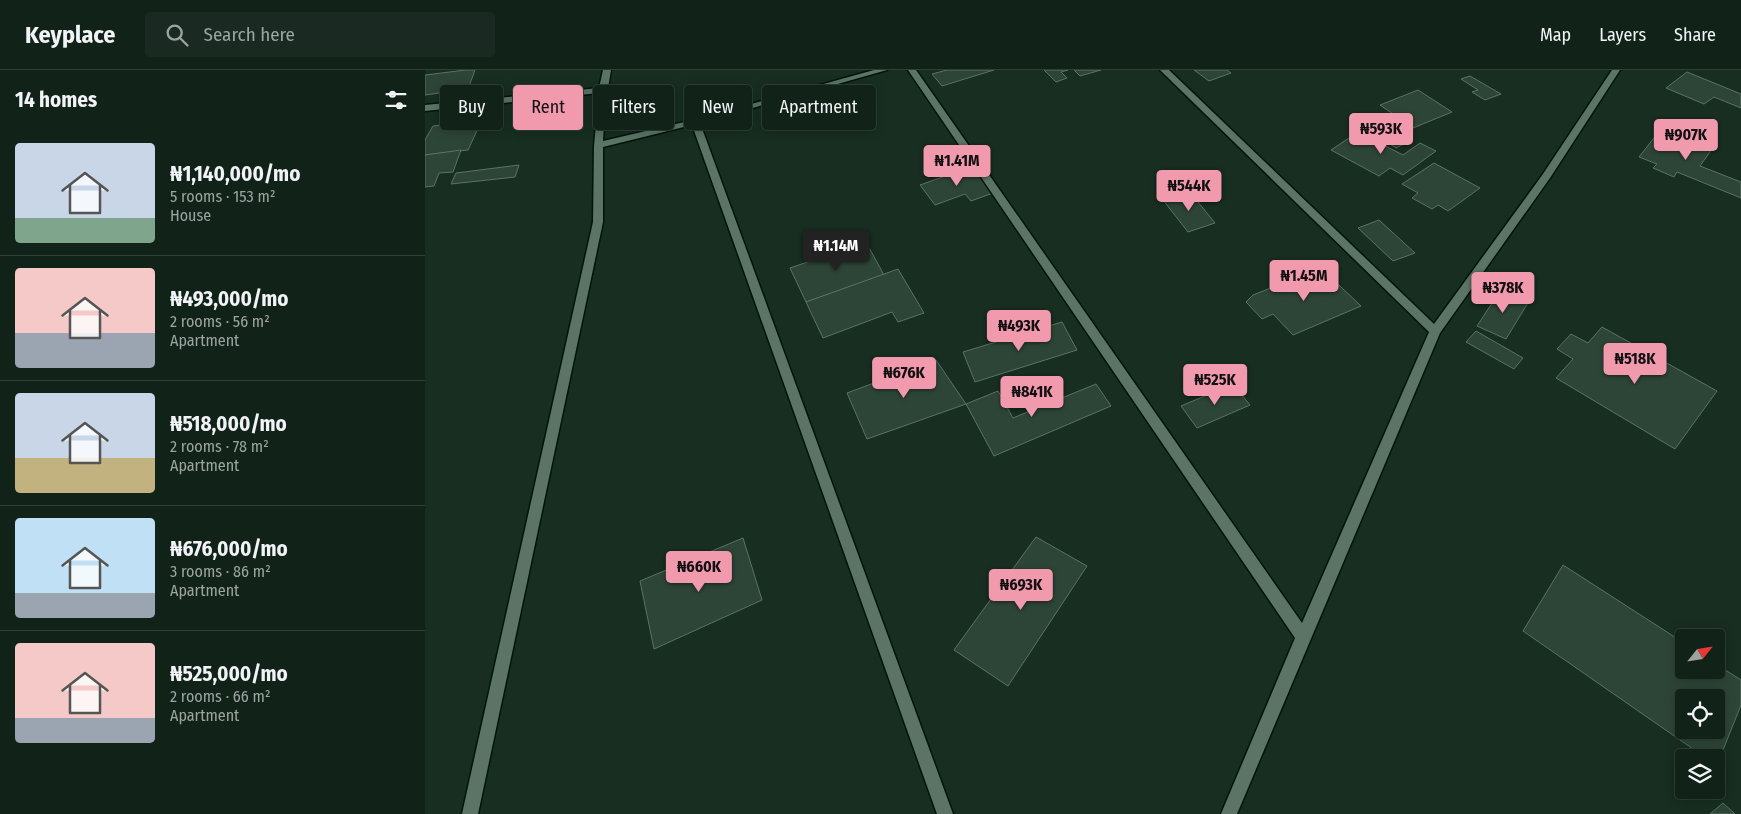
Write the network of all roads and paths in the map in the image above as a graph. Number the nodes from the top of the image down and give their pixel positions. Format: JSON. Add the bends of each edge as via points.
{"nodes":[{"id":1,"x":607,"y":70,"type":"edge"},
{"id":2,"x":883,"y":70,"type":"edge"},
{"id":3,"x":912,"y":70,"type":"edge"},
{"id":4,"x":1164,"y":70,"type":"edge"},
{"id":5,"x":1616,"y":70,"type":"edge"},
{"id":6,"x":604,"y":85,"type":"edge"},
{"id":7,"x":593,"y":91,"type":"edge"},
{"id":8,"x":752,"y":106,"type":"edge"},
{"id":9,"x":425,"y":108,"type":"edge"},
{"id":10,"x":684,"y":125,"type":"edge"},
{"id":11,"x":600,"y":130,"type":"edge"},
{"id":12,"x":698,"y":130,"type":"edge"},
{"id":13,"x":599,"y":145,"type":"junction"},
{"id":14,"x":1435,"y":331,"type":"junction"},
{"id":15,"x":1303,"y":637,"type":"junction"},
{"id":16,"x":470,"y":814,"type":"edge"},
{"id":17,"x":945,"y":814,"type":"edge"},
{"id":18,"x":1229,"y":814,"type":"edge"}],
"edges":[{"from":1,"to":6,"type":"street"},
{"from":2,"to":8,"type":"street"},
{"from":3,"to":15,"type":"street"},
{"from":4,"to":14,"type":"street"},
{"from":5,"to":14,"type":"street","via":[[1547,176]]},
{"from":7,"to":9,"type":"street"},
{"from":10,"to":13,"type":"street"},
{"from":11,"to":13,"type":"street"},
{"from":12,"to":17,"type":"street"},
{"from":13,"to":16,"type":"street","via":[[598,222]]},
{"from":14,"to":15,"type":"street"},
{"from":15,"to":18,"type":"street"}]}
